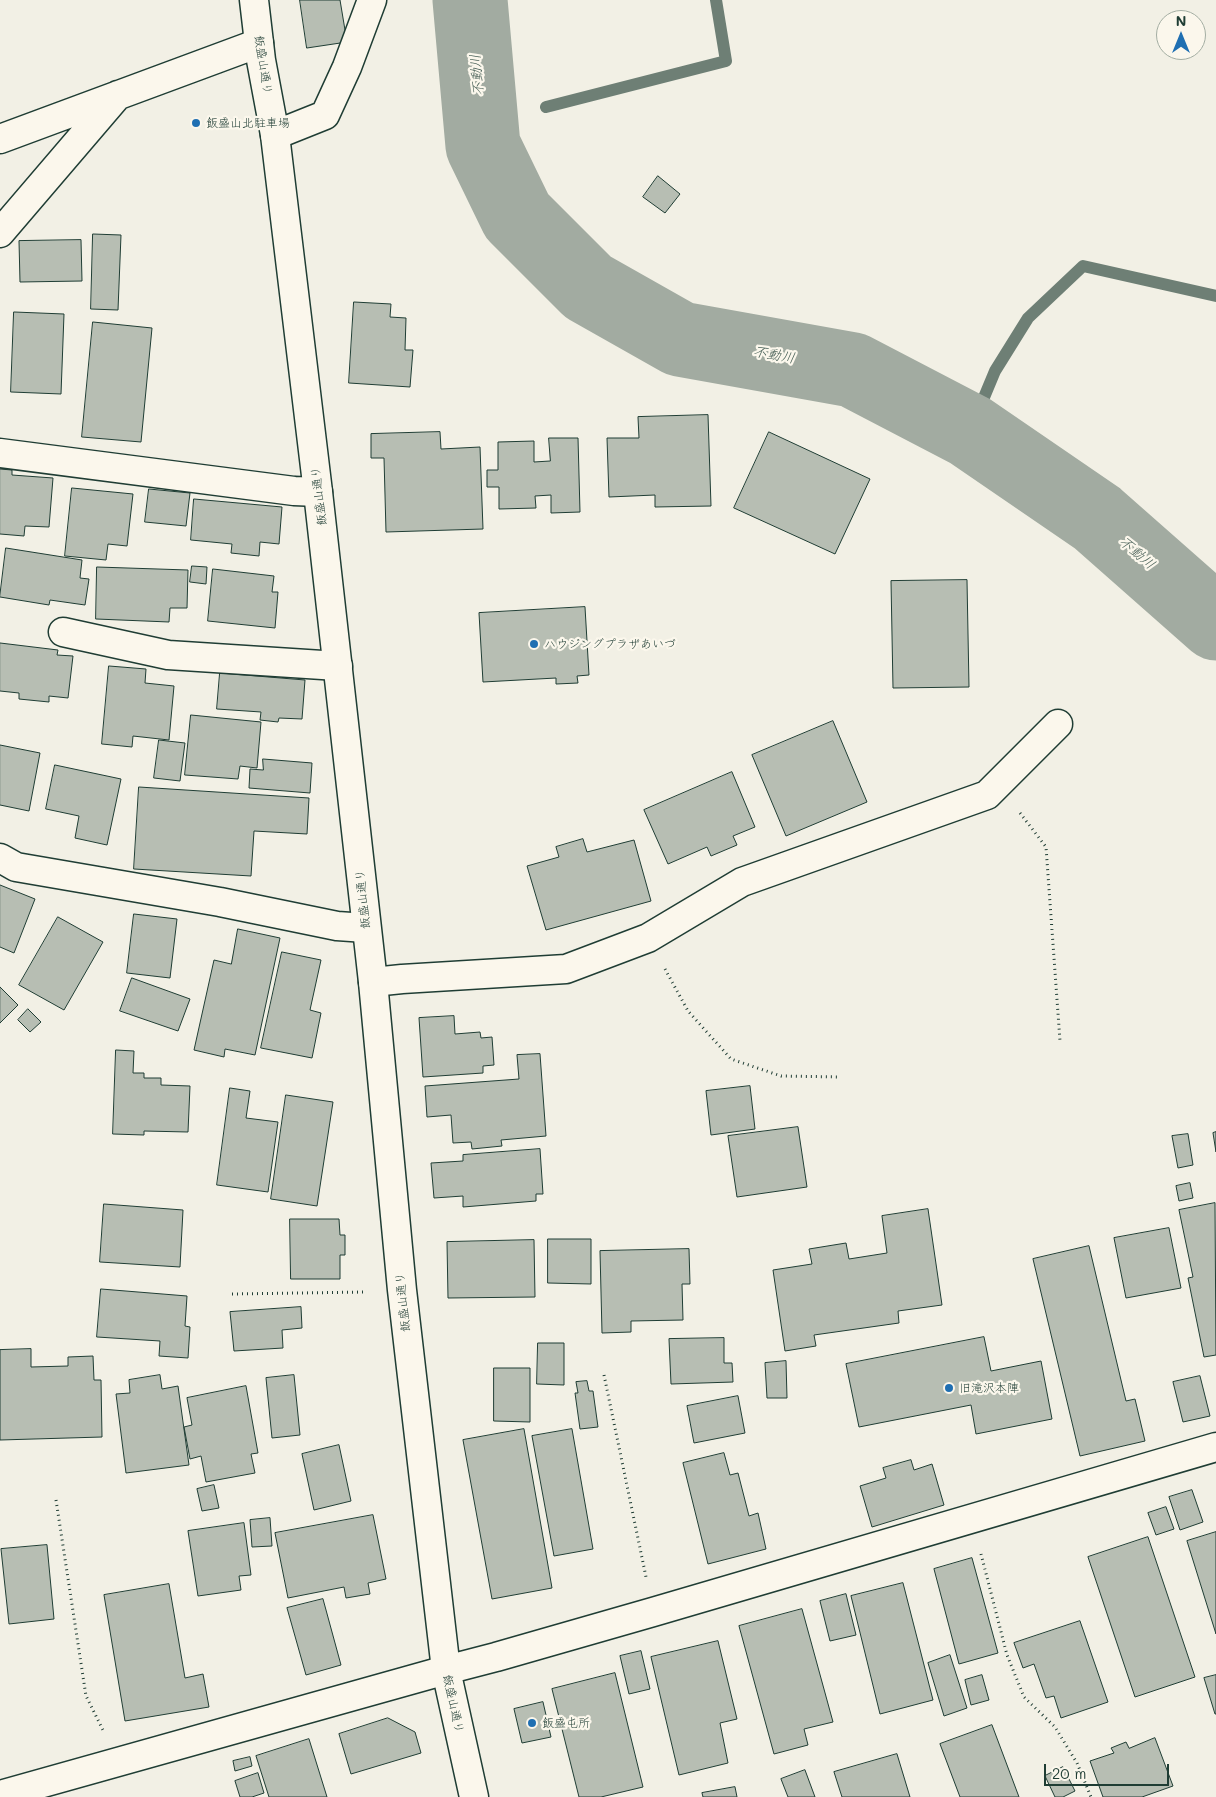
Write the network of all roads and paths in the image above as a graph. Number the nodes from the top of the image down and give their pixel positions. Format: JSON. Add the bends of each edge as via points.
{"nodes":[{"id":1,"x":254,"y":0,"type":"edge"},
{"id":2,"x":372,"y":0,"type":"edge"},
{"id":3,"x":259,"y":43,"type":"junction"},
{"id":4,"x":119,"y":94,"type":"junction"},
{"id":5,"x":274,"y":135,"type":"junction"},
{"id":6,"x":0,"y":138,"type":"edge"},
{"id":7,"x":0,"y":233,"type":"edge"},
{"id":8,"x":0,"y":453,"type":"edge"},
{"id":9,"x":318,"y":492,"type":"junction"},
{"id":10,"x":63,"y":632,"type":"dead end"},
{"id":11,"x":338,"y":666,"type":"junction"},
{"id":12,"x":1058,"y":724,"type":"dead end"},
{"id":13,"x":998,"y":784,"type":"junction"},
{"id":14,"x":0,"y":858,"type":"edge"},
{"id":15,"x":366,"y":928,"type":"junction"},
{"id":16,"x":648,"y":938,"type":"junction"},
{"id":17,"x":373,"y":982,"type":"junction"},
{"id":18,"x":1060,"y":1041,"type":"dead end"},
{"id":19,"x":840,"y":1077,"type":"dead end"},
{"id":20,"x":402,"y":1290,"type":"junction"},
{"id":21,"x":232,"y":1294,"type":"dead end"},
{"id":22,"x":604,"y":1375,"type":"dead end"},
{"id":23,"x":1216,"y":1447,"type":"edge"},
{"id":24,"x":56,"y":1500,"type":"dead end"},
{"id":25,"x":972,"y":1518,"type":"junction"},
{"id":26,"x":653,"y":1612,"type":"junction"},
{"id":27,"x":446,"y":1670,"type":"junction"},
{"id":28,"x":118,"y":1763,"type":"junction"},
{"id":29,"x":0,"y":1795,"type":"edge"},
{"id":30,"x":474,"y":1797,"type":"edge"},
{"id":31,"x":1091,"y":1797,"type":"edge"}],
"edges":[{"from":1,"to":3,"type":"street","name":"飯盛山通り"},
{"from":2,"to":5,"type":"street","via":[[325,116]]},
{"from":3,"to":4,"type":"street"},
{"from":3,"to":5,"type":"street","name":"飯盛山通り"},
{"from":4,"to":6,"type":"street"},
{"from":4,"to":7,"type":"street"},
{"from":5,"to":9,"type":"street","name":"飯盛山通り"},
{"from":8,"to":9,"type":"street"},
{"from":9,"to":11,"type":"street","name":"飯盛山通り"},
{"from":10,"to":11,"type":"street","via":[[168,655]]},
{"from":11,"to":15,"type":"street","name":"飯盛山通り"},
{"from":12,"to":13,"type":"street"},
{"from":13,"to":16,"type":"street","via":[[987,795],[742,882]]},
{"from":13,"to":18,"type":"path","via":[[1046,847]]},
{"from":14,"to":15,"type":"street","via":[[16,867],[338,926]]},
{"from":15,"to":17,"type":"street","name":"飯盛山通り"},
{"from":16,"to":17,"type":"street","via":[[566,969]]},
{"from":16,"to":19,"type":"path","via":[[688,1011],[730,1059],[781,1076]]},
{"from":17,"to":20,"type":"street","name":"飯盛山通り"},
{"from":20,"to":21,"type":"path"},
{"from":20,"to":27,"type":"street","name":"飯盛山通り"},
{"from":22,"to":26,"type":"path"},
{"from":23,"to":25,"type":"street"},
{"from":24,"to":28,"type":"path","via":[[86,1696]]},
{"from":25,"to":26,"type":"street"},
{"from":25,"to":31,"type":"path","via":[[1007,1655],[1024,1697],[1055,1727],[1077,1763]]},
{"from":26,"to":27,"type":"street"},
{"from":27,"to":28,"type":"street"},
{"from":27,"to":30,"type":"street","name":"飯盛山通り"},
{"from":28,"to":29,"type":"street"}]}
